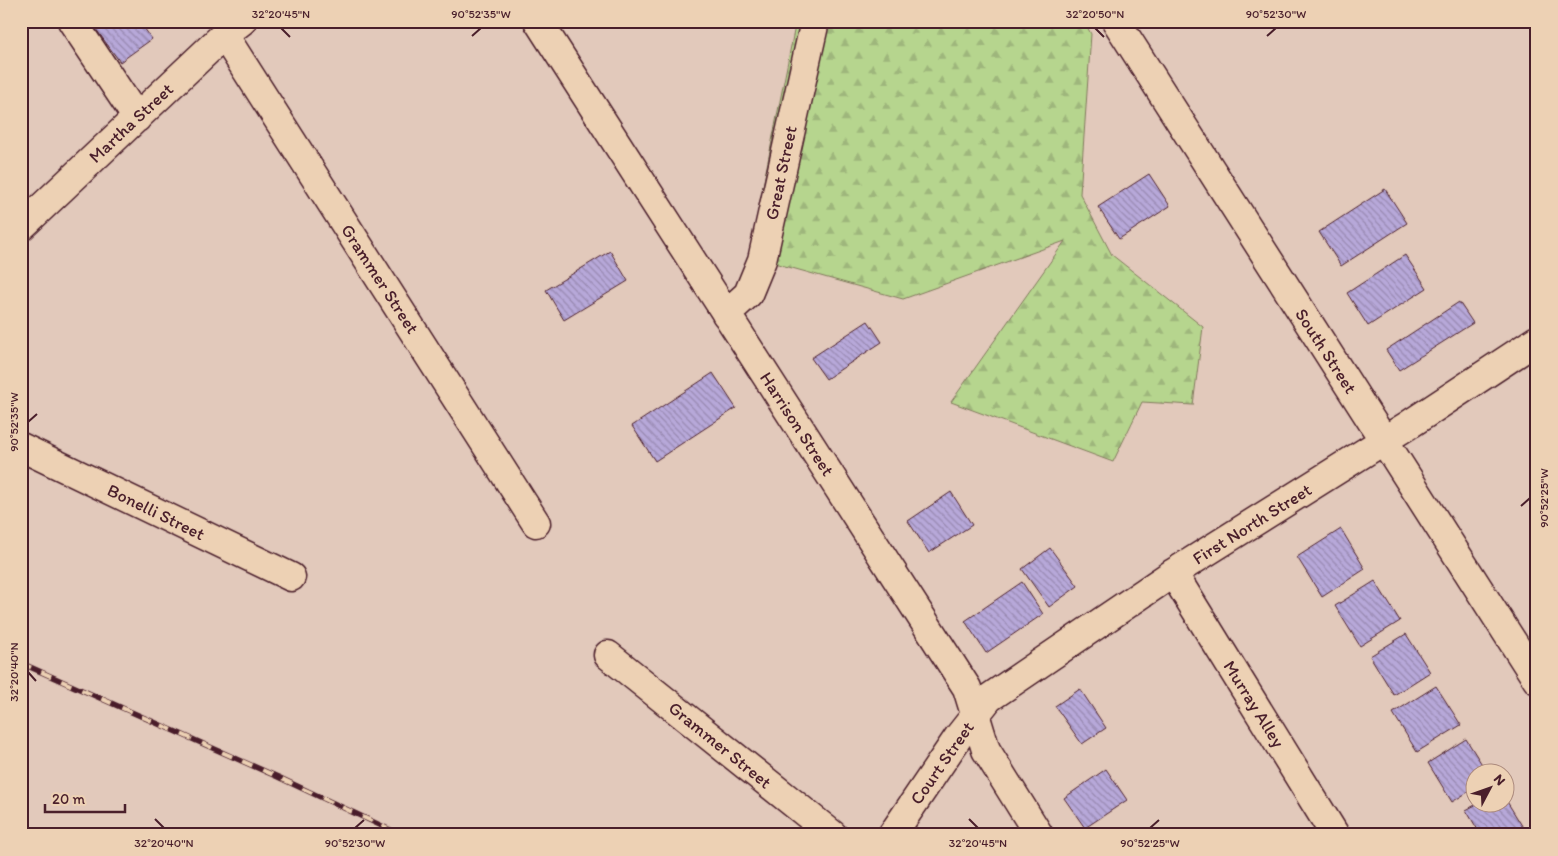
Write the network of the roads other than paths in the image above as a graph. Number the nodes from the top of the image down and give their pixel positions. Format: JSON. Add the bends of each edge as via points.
{"nodes":[{"id":1,"x":72,"y":21,"type":"edge"},
{"id":2,"x":538,"y":21,"type":"edge"},
{"id":3,"x":815,"y":21,"type":"edge"},
{"id":4,"x":1116,"y":21,"type":"edge"},
{"id":5,"x":233,"y":28,"type":"edge"},
{"id":6,"x":137,"y":118,"type":"junction"},
{"id":7,"x":21,"y":227,"type":"edge"},
{"id":8,"x":726,"y":314,"type":"junction"},
{"id":9,"x":1537,"y":340,"type":"edge"},
{"id":10,"x":1384,"y":440,"type":"junction"},
{"id":11,"x":21,"y":447,"type":"edge"},
{"id":12,"x":536,"y":522,"type":"dead end"},
{"id":13,"x":1173,"y":573,"type":"junction"},
{"id":14,"x":291,"y":577,"type":"dead end"},
{"id":15,"x":608,"y":655,"type":"dead end"},
{"id":16,"x":1537,"y":680,"type":"edge"},
{"id":17,"x":976,"y":716,"type":"junction"},
{"id":18,"x":833,"y":835,"type":"edge"},
{"id":19,"x":892,"y":835,"type":"edge"},
{"id":20,"x":1039,"y":835,"type":"edge"},
{"id":21,"x":1335,"y":835,"type":"edge"}],
"edges":[{"from":1,"to":6,"type":"street"},
{"from":2,"to":8,"type":"street","name":"Harrison Street"},
{"from":3,"to":8,"type":"street","name":"Great Street","via":[[762,260],[748,294]]},
{"from":4,"to":10,"type":"street","name":"South Street"},
{"from":5,"to":6,"type":"street","name":"Martha Street"},
{"from":5,"to":12,"type":"street","name":"Grammer Street"},
{"from":6,"to":7,"type":"street","name":"Martha Street"},
{"from":8,"to":17,"type":"street","name":"Harrison Street","via":[[966,688]]},
{"from":9,"to":10,"type":"street","name":"First North Street"},
{"from":10,"to":13,"type":"street","name":"First North Street"},
{"from":10,"to":16,"type":"street","name":"South Street"},
{"from":11,"to":14,"type":"street","name":"Bonelli Street"},
{"from":13,"to":17,"type":"street","name":"First North Street","via":[[989,698]]},
{"from":13,"to":21,"type":"street","name":"Murray Alley"},
{"from":15,"to":18,"type":"street","name":"Grammer Street"},
{"from":17,"to":19,"type":"street","name":"Court Street"},
{"from":17,"to":20,"type":"street","name":"Harrison Street","via":[[986,750]]}]}
